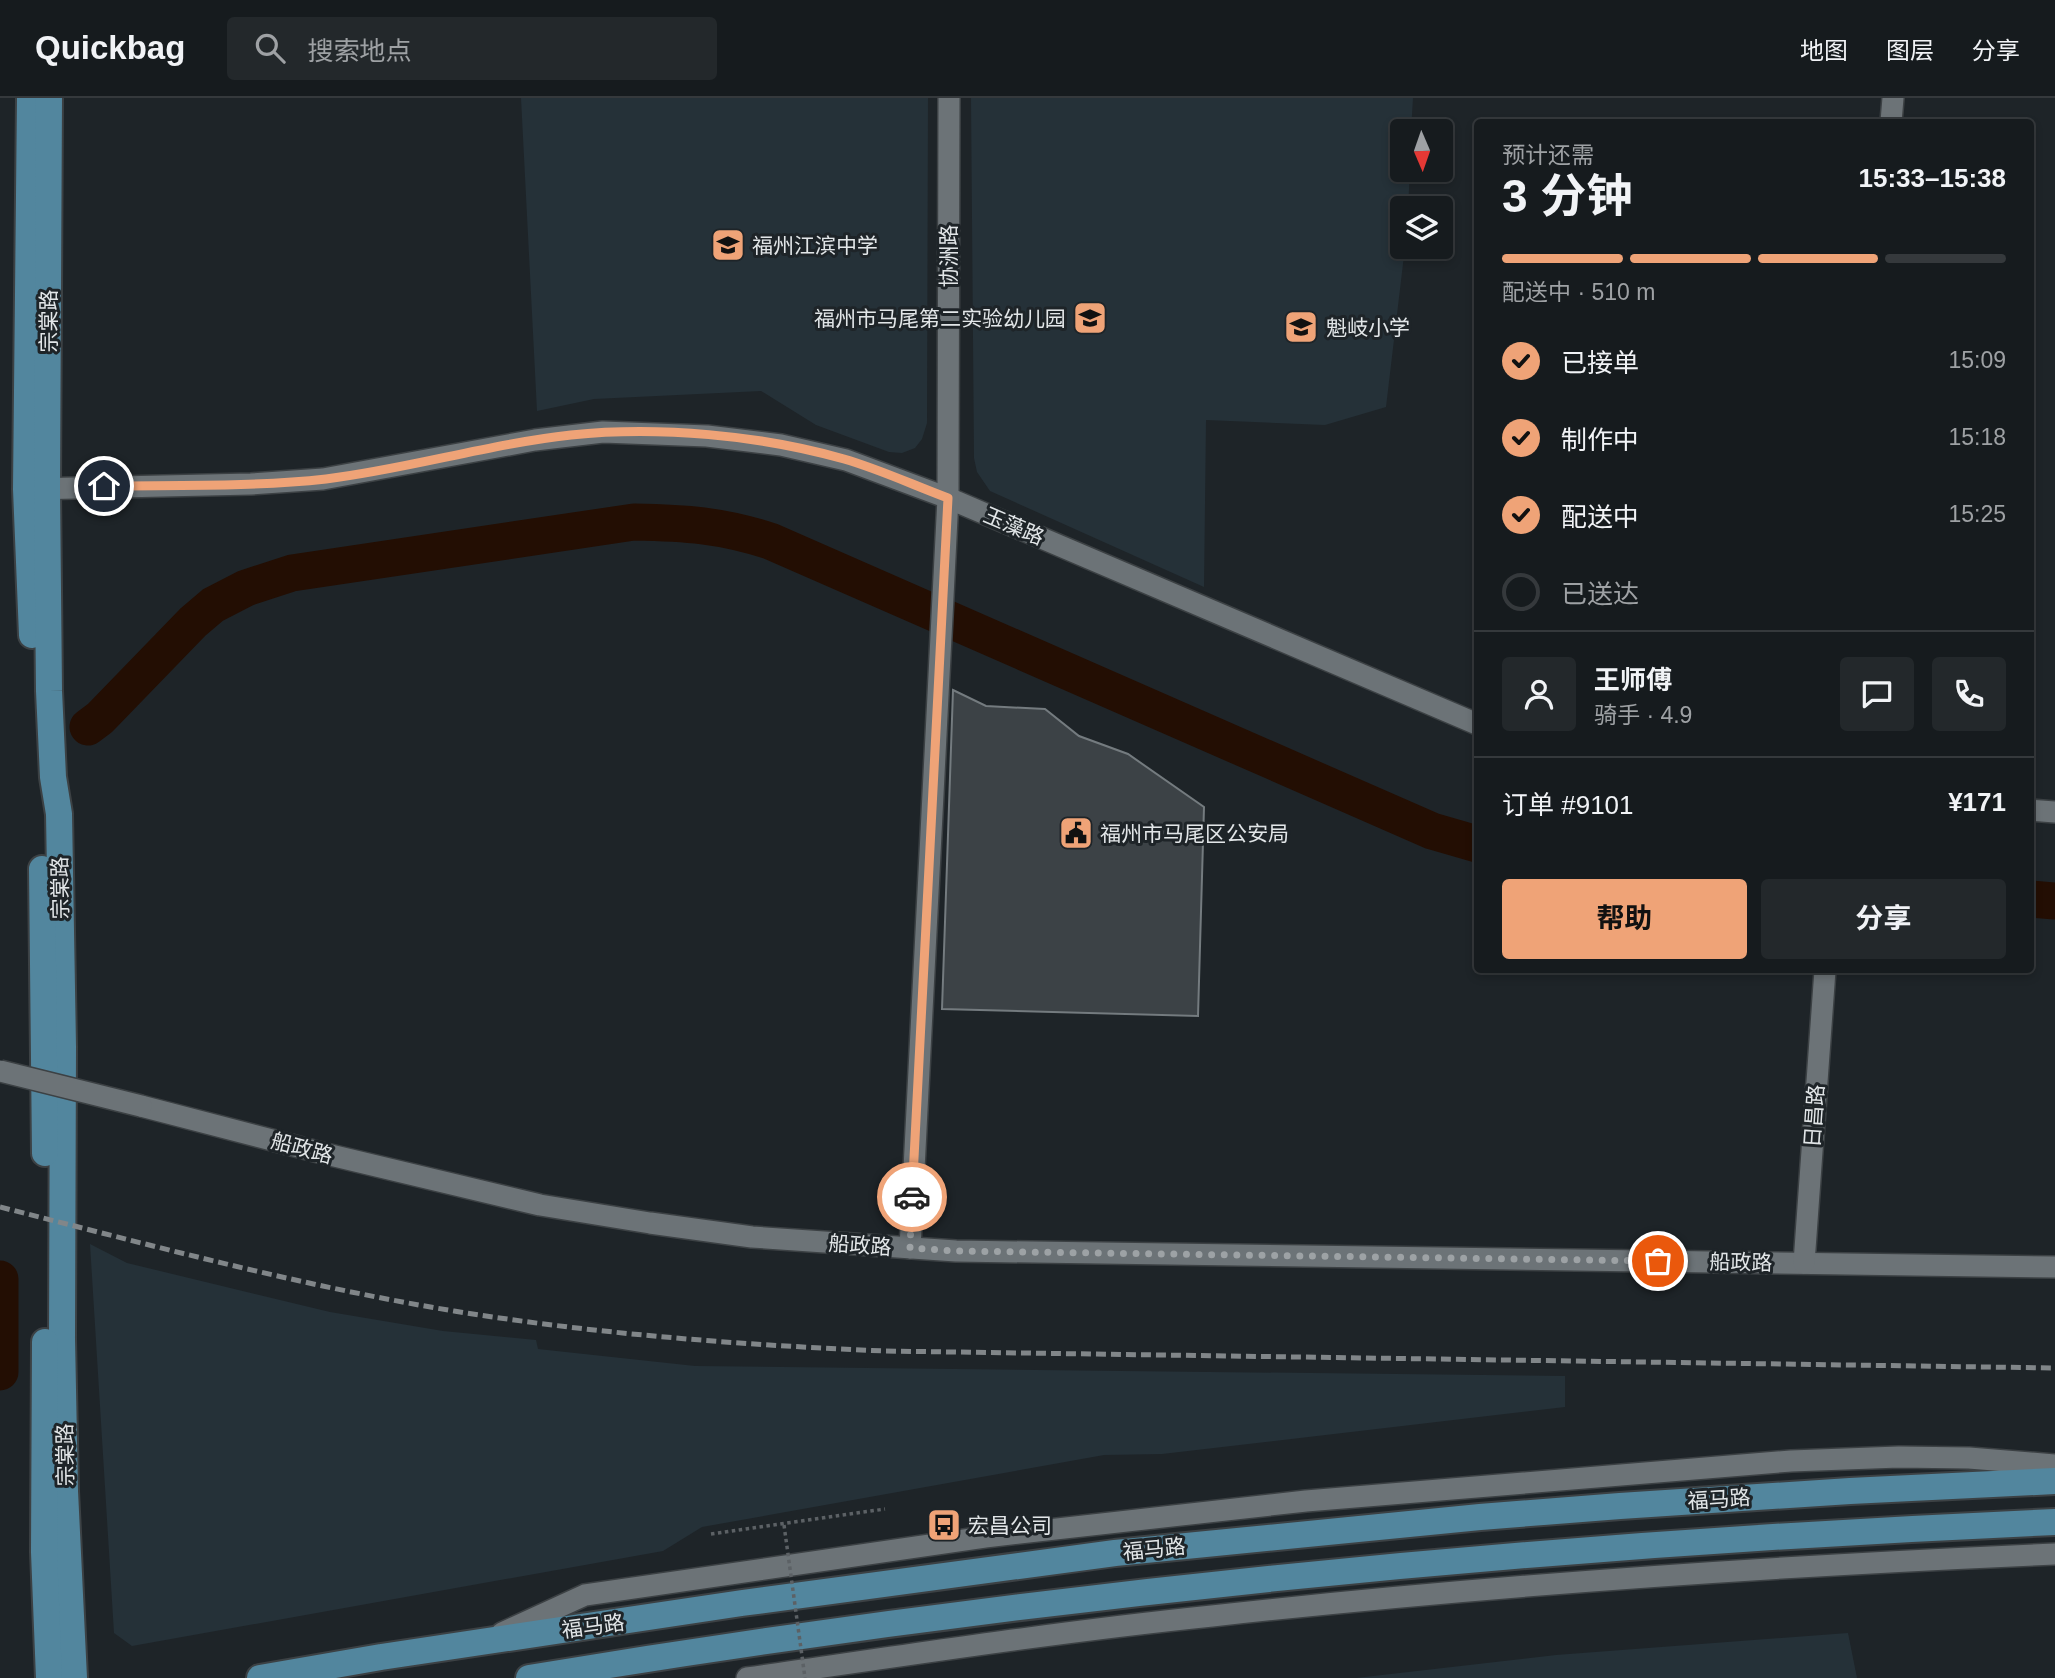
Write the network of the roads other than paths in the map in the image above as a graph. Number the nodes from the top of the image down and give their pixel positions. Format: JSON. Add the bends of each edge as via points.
{"nodes":[{"id":1,"x":30,"y":98,"type":"edge"},
{"id":2,"x":49,"y":98,"type":"edge"},
{"id":3,"x":949,"y":98,"type":"edge"},
{"id":4,"x":1893,"y":98,"type":"edge"},
{"id":5,"x":1891,"y":119,"type":"edge"},
{"id":6,"x":37,"y":489,"type":"junction"},
{"id":7,"x":948,"y":498,"type":"junction"},
{"id":8,"x":1474,"y":723,"type":"edge"},
{"id":9,"x":2034,"y":810,"type":"edge"},
{"id":10,"x":2055,"y":812,"type":"edge"},
{"id":11,"x":1825,"y":973,"type":"edge"},
{"id":12,"x":0,"y":1070,"type":"edge"},
{"id":13,"x":910,"y":1248,"type":"junction"},
{"id":14,"x":1804,"y":1263,"type":"junction"},
{"id":15,"x":2055,"y":1268,"type":"edge"},
{"id":16,"x":2055,"y":1465,"type":"edge"},
{"id":17,"x":2055,"y":1481,"type":"edge"},
{"id":18,"x":2055,"y":1522,"type":"edge"},
{"id":19,"x":2055,"y":1555,"type":"edge"},
{"id":20,"x":484,"y":1642,"type":"junction"},
{"id":21,"x":49,"y":1678,"type":"edge"},
{"id":22,"x":74,"y":1678,"type":"edge"},
{"id":23,"x":260,"y":1678,"type":"edge"},
{"id":24,"x":529,"y":1678,"type":"edge"},
{"id":25,"x":747,"y":1678,"type":"edge"}],
"edges":[{"from":1,"to":6,"type":"main road","name":"宗棠路"},
{"from":2,"to":6,"type":"main road","name":"宗棠路"},
{"from":3,"to":7,"type":"street","name":"协洲路"},
{"from":4,"to":5,"type":"street"},
{"from":6,"to":7,"type":"street","name":"玉藻路","via":[[323,479],[536,440],[627,432],[707,436],[806,449]]},
{"from":6,"to":21,"type":"main road","name":"宗棠路","via":[[44,1552]]},
{"from":6,"to":22,"type":"main road","name":"宗棠路","via":[[59,814],[62,1339]]},
{"from":7,"to":8,"type":"street","name":"玉藻路"},
{"from":7,"to":13,"type":"street","name":"协洲路"},
{"from":9,"to":10,"type":"street"},
{"from":11,"to":14,"type":"street","name":"日昌路"},
{"from":12,"to":13,"type":"street","name":"船政路","bridge":true,"via":[[540,1205],[752,1237]]},
{"from":13,"to":14,"type":"street","name":"船政路"},
{"from":14,"to":15,"type":"street","name":"船政路"},
{"from":16,"to":20,"type":"street","via":[[1969,1458],[1791,1461],[1371,1495],[1077,1526],[585,1595]]},
{"from":17,"to":20,"type":"main road","name":"福马路","via":[[1607,1507],[1128,1551]]},
{"from":18,"to":24,"type":"main road","name":"福马路","via":[[1725,1539],[1299,1575],[839,1630]]},
{"from":19,"to":25,"type":"street","via":[[1915,1560],[1469,1591],[1108,1628]]},
{"from":20,"to":23,"type":"main road","name":"福马路"}]}
